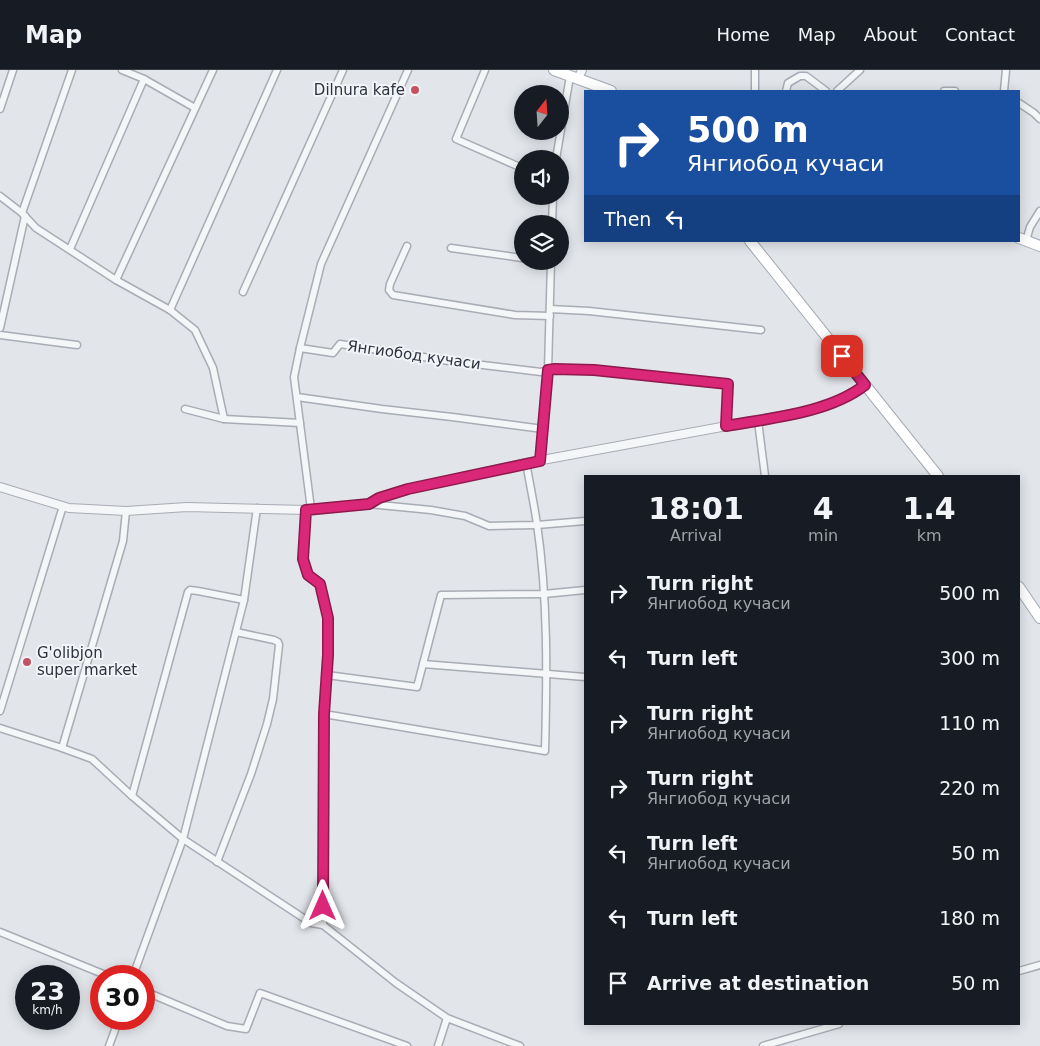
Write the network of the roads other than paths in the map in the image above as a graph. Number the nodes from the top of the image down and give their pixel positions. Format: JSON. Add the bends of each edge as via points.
{"nodes":[{"id":1,"x":13,"y":70,"type":"edge"},
{"id":2,"x":72,"y":70,"type":"edge"},
{"id":3,"x":122,"y":70,"type":"edge"},
{"id":4,"x":213,"y":70,"type":"edge"},
{"id":5,"x":277,"y":70,"type":"edge"},
{"id":6,"x":343,"y":70,"type":"edge"},
{"id":7,"x":408,"y":70,"type":"edge"},
{"id":8,"x":485,"y":70,"type":"edge"},
{"id":9,"x":554,"y":70,"type":"edge"},
{"id":10,"x":755,"y":70,"type":"edge"},
{"id":11,"x":860,"y":70,"type":"edge"},
{"id":12,"x":1006,"y":70,"type":"edge"},
{"id":13,"x":577,"y":75,"type":"edge"},
{"id":14,"x":144,"y":79,"type":"junction"},
{"id":15,"x":609,"y":90,"type":"edge"},
{"id":16,"x":755,"y":90,"type":"edge"},
{"id":17,"x":786,"y":90,"type":"edge"},
{"id":18,"x":825,"y":90,"type":"edge"},
{"id":19,"x":839,"y":90,"type":"edge"},
{"id":20,"x":1004,"y":90,"type":"edge"},
{"id":21,"x":1020,"y":104,"type":"edge"},
{"id":22,"x":195,"y":108,"type":"junction"},
{"id":23,"x":0,"y":109,"type":"edge"},
{"id":24,"x":1040,"y":119,"type":"edge"},
{"id":25,"x":558,"y":150,"type":"edge"},
{"id":26,"x":514,"y":164,"type":"edge"},
{"id":27,"x":0,"y":196,"type":"edge"},
{"id":28,"x":1040,"y":211,"type":"edge"},
{"id":29,"x":23,"y":215,"type":"junction"},
{"id":30,"x":1022,"y":240,"type":"edge"},
{"id":31,"x":751,"y":242,"type":"edge"},
{"id":32,"x":407,"y":246,"type":"dead end"},
{"id":33,"x":1040,"y":246,"type":"edge"},
{"id":34,"x":450,"y":248,"type":"dead end"},
{"id":35,"x":70,"y":249,"type":"junction"},
{"id":36,"x":514,"y":257,"type":"edge"},
{"id":37,"x":551,"y":270,"type":"edge"},
{"id":38,"x":116,"y":280,"type":"junction"},
{"id":39,"x":243,"y":292,"type":"dead end"},
{"id":40,"x":170,"y":310,"type":"junction"},
{"id":41,"x":550,"y":313,"type":"junction"},
{"id":42,"x":0,"y":328,"type":"edge"},
{"id":43,"x":761,"y":330,"type":"dead end"},
{"id":44,"x":0,"y":335,"type":"edge"},
{"id":45,"x":77,"y":345,"type":"dead end"},
{"id":46,"x":300,"y":348,"type":"junction"},
{"id":47,"x":548,"y":370,"type":"junction"},
{"id":48,"x":865,"y":385,"type":"junction"},
{"id":49,"x":297,"y":397,"type":"junction"},
{"id":50,"x":185,"y":410,"type":"dead end"},
{"id":51,"x":224,"y":419,"type":"junction"},
{"id":52,"x":758,"y":420,"type":"junction"},
{"id":53,"x":300,"y":423,"type":"junction"},
{"id":54,"x":726,"y":426,"type":"junction"},
{"id":55,"x":543,"y":428,"type":"junction"},
{"id":56,"x":540,"y":461,"type":"junction"},
{"id":57,"x":526,"y":463,"type":"junction"},
{"id":58,"x":764,"y":475,"type":"edge"},
{"id":59,"x":937,"y":475,"type":"edge"},
{"id":60,"x":0,"y":488,"type":"edge"},
{"id":61,"x":369,"y":504,"type":"junction"},
{"id":62,"x":63,"y":506,"type":"junction"},
{"id":63,"x":257,"y":508,"type":"junction"},
{"id":64,"x":309,"y":509,"type":"junction"},
{"id":65,"x":126,"y":511,"type":"junction"},
{"id":66,"x":584,"y":521,"type":"edge"},
{"id":67,"x":537,"y":525,"type":"junction"},
{"id":68,"x":1020,"y":588,"type":"edge"},
{"id":69,"x":584,"y":590,"type":"edge"},
{"id":70,"x":544,"y":594,"type":"junction"},
{"id":71,"x":244,"y":600,"type":"junction"},
{"id":72,"x":1040,"y":618,"type":"edge"},
{"id":73,"x":236,"y":632,"type":"junction"},
{"id":74,"x":423,"y":664,"type":"junction"},
{"id":75,"x":326,"y":674,"type":"junction"},
{"id":76,"x":547,"y":675,"type":"junction"},
{"id":77,"x":584,"y":677,"type":"edge"},
{"id":78,"x":0,"y":711,"type":"edge"},
{"id":79,"x":324,"y":714,"type":"junction"},
{"id":80,"x":0,"y":728,"type":"edge"},
{"id":81,"x":62,"y":748,"type":"junction"},
{"id":82,"x":132,"y":796,"type":"junction"},
{"id":83,"x":183,"y":840,"type":"junction"},
{"id":84,"x":217,"y":862,"type":"junction"},
{"id":85,"x":323,"y":925,"type":"junction"},
{"id":86,"x":0,"y":932,"type":"edge"},
{"id":87,"x":137,"y":965,"type":"edge"},
{"id":88,"x":1040,"y":965,"type":"edge"},
{"id":89,"x":90,"y":969,"type":"edge"},
{"id":90,"x":1020,"y":971,"type":"edge"},
{"id":91,"x":155,"y":996,"type":"edge"},
{"id":92,"x":447,"y":1018,"type":"junction"},
{"id":93,"x":836,"y":1025,"type":"edge"},
{"id":94,"x":115,"y":1030,"type":"edge"},
{"id":95,"x":109,"y":1046,"type":"edge"},
{"id":96,"x":407,"y":1046,"type":"edge"},
{"id":97,"x":438,"y":1046,"type":"edge"},
{"id":98,"x":520,"y":1046,"type":"edge"},
{"id":99,"x":763,"y":1046,"type":"edge"}],
"edges":[{"from":1,"to":23,"type":"street"},
{"from":2,"to":29,"type":"street"},
{"from":3,"to":14,"type":"street"},
{"from":4,"to":22,"type":"street"},
{"from":5,"to":40,"type":"street"},
{"from":6,"to":39,"type":"street"},
{"from":7,"to":46,"type":"street","via":[[321,264]]},
{"from":8,"to":26,"type":"street","via":[[456,139]]},
{"from":9,"to":13,"type":"main road"},
{"from":10,"to":16,"type":"street"},
{"from":11,"to":19,"type":"street"},
{"from":12,"to":20,"type":"street"},
{"from":13,"to":15,"type":"main road"},
{"from":13,"to":25,"type":"street"},
{"from":14,"to":22,"type":"street"},
{"from":14,"to":35,"type":"street"},
{"from":17,"to":18,"type":"street","via":[[788,82],[800,76],[806,76]]},
{"from":21,"to":24,"type":"street"},
{"from":22,"to":38,"type":"street"},
{"from":27,"to":29,"type":"street"},
{"from":28,"to":30,"type":"street"},
{"from":29,"to":35,"type":"street","via":[[36,228]]},
{"from":29,"to":42,"type":"street"},
{"from":30,"to":33,"type":"main road"},
{"from":31,"to":48,"type":"main road"},
{"from":32,"to":41,"type":"street","via":[[390,284],[389,290],[393,295],[515,315]]},
{"from":34,"to":36,"type":"street"},
{"from":35,"to":38,"type":"street"},
{"from":37,"to":41,"type":"street"},
{"from":38,"to":40,"type":"street"},
{"from":40,"to":51,"type":"street","via":[[195,330],[213,368]]},
{"from":41,"to":43,"type":"street","via":[[589,311]]},
{"from":41,"to":47,"type":"street"},
{"from":44,"to":45,"type":"street"},
{"from":46,"to":47,"type":"street","name":"Янгиобод кучаси","via":[[333,353],[340,344],[449,361],[541,372]]},
{"from":46,"to":49,"type":"street","via":[[294,377]]},
{"from":47,"to":54,"type":"street","name":"Янгиобод кучаси","via":[[594,370],[728,384]]},
{"from":47,"to":55,"type":"street"},
{"from":48,"to":52,"type":"street","via":[[834,403]]},
{"from":48,"to":59,"type":"main road"},
{"from":49,"to":53,"type":"street"},
{"from":49,"to":55,"type":"street"},
{"from":50,"to":51,"type":"street"},
{"from":51,"to":53,"type":"street"},
{"from":52,"to":54,"type":"street"},
{"from":52,"to":58,"type":"street"},
{"from":53,"to":64,"type":"street"},
{"from":54,"to":56,"type":"street"},
{"from":55,"to":56,"type":"street"},
{"from":56,"to":57,"type":"street"},
{"from":57,"to":61,"type":"street","via":[[408,489]]},
{"from":57,"to":67,"type":"street"},
{"from":60,"to":62,"type":"street"},
{"from":61,"to":64,"type":"street"},
{"from":61,"to":67,"type":"street","via":[[465,516],[489,526]]},
{"from":62,"to":65,"type":"street"},
{"from":62,"to":78,"type":"street"},
{"from":63,"to":64,"type":"street"},
{"from":63,"to":65,"type":"street","via":[[187,507]]},
{"from":63,"to":71,"type":"street"},
{"from":64,"to":75,"type":"street","via":[[303,559],[308,575],[320,584],[328,618]]},
{"from":65,"to":81,"type":"street","via":[[123,541]]},
{"from":66,"to":67,"type":"street"},
{"from":67,"to":70,"type":"street"},
{"from":68,"to":72,"type":"main road"},
{"from":69,"to":70,"type":"street"},
{"from":70,"to":74,"type":"street","via":[[441,594]]},
{"from":70,"to":76,"type":"street"},
{"from":71,"to":73,"type":"street"},
{"from":71,"to":82,"type":"street","via":[[198,590],[188,592]]},
{"from":73,"to":83,"type":"street"},
{"from":73,"to":84,"type":"street","via":[[274,640],[279,645],[274,700],[251,774]]},
{"from":74,"to":75,"type":"street","via":[[417,687]]},
{"from":74,"to":76,"type":"street"},
{"from":75,"to":79,"type":"street"},
{"from":76,"to":77,"type":"street"},
{"from":76,"to":79,"type":"street","via":[[545,751]]},
{"from":79,"to":85,"type":"street"},
{"from":80,"to":81,"type":"street"},
{"from":81,"to":82,"type":"street","via":[[92,759]]},
{"from":82,"to":83,"type":"street"},
{"from":83,"to":84,"type":"street"},
{"from":83,"to":87,"type":"street"},
{"from":84,"to":85,"type":"street","via":[[311,923]]},
{"from":85,"to":92,"type":"street","via":[[396,983]]},
{"from":86,"to":89,"type":"street"},
{"from":88,"to":90,"type":"street"},
{"from":91,"to":96,"type":"street","via":[[227,1026],[246,1028],[260,993]]},
{"from":92,"to":97,"type":"street"},
{"from":92,"to":98,"type":"street"},
{"from":93,"to":99,"type":"street"},
{"from":94,"to":95,"type":"street"}]}
